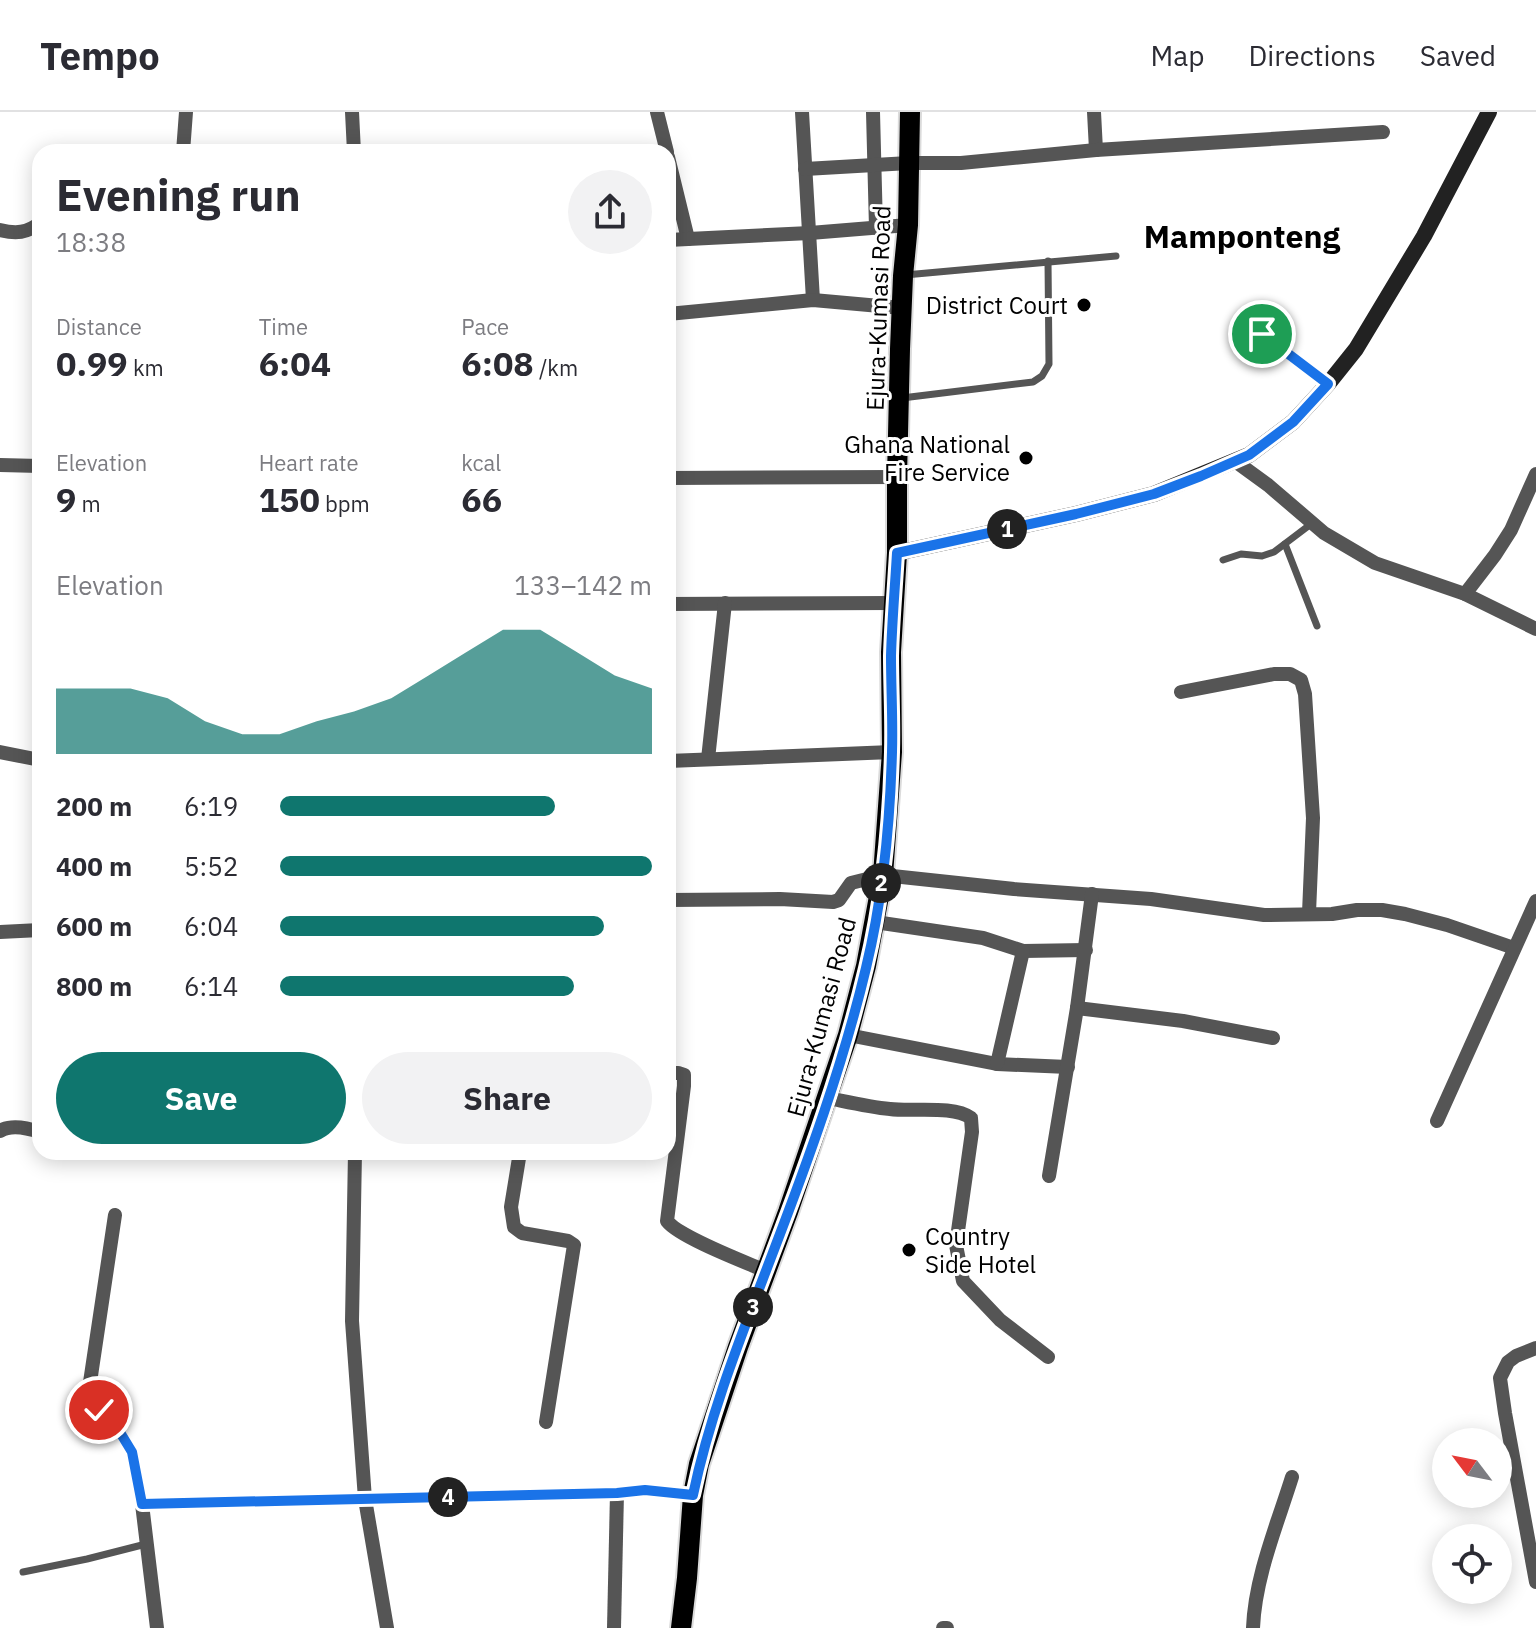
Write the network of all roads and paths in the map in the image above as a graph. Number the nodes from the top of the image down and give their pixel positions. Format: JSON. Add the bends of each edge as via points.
{"nodes":[{"id":1,"x":186,"y":112,"type":"edge"},
{"id":2,"x":352,"y":112,"type":"edge"},
{"id":3,"x":657,"y":112,"type":"edge"},
{"id":4,"x":802,"y":112,"type":"edge"},
{"id":5,"x":873,"y":112,"type":"edge"},
{"id":6,"x":910,"y":112,"type":"edge"},
{"id":7,"x":1094,"y":112,"type":"edge"},
{"id":8,"x":1489,"y":112,"type":"edge"},
{"id":9,"x":1383,"y":132,"type":"dead end"},
{"id":10,"x":184,"y":144,"type":"edge"},
{"id":11,"x":354,"y":144,"type":"edge"},
{"id":12,"x":665,"y":144,"type":"edge"},
{"id":13,"x":1096,"y":150,"type":"junction"},
{"id":14,"x":909,"y":163,"type":"junction"},
{"id":15,"x":875,"y":165,"type":"junction"},
{"id":16,"x":805,"y":169,"type":"junction"},
{"id":17,"x":676,"y":190,"type":"edge"},
{"id":18,"x":908,"y":225,"type":"junction"},
{"id":19,"x":32,"y":228,"type":"edge"},
{"id":20,"x":876,"y":228,"type":"junction"},
{"id":21,"x":0,"y":230,"type":"edge"},
{"id":22,"x":810,"y":233,"type":"junction"},
{"id":23,"x":688,"y":239,"type":"junction"},
{"id":24,"x":676,"y":240,"type":"edge"},
{"id":25,"x":1116,"y":256,"type":"dead end"},
{"id":26,"x":1048,"y":261,"type":"junction"},
{"id":27,"x":903,"y":276,"type":"junction"},
{"id":28,"x":813,"y":300,"type":"junction"},
{"id":29,"x":902,"y":308,"type":"junction"},
{"id":30,"x":676,"y":313,"type":"edge"},
{"id":31,"x":1254,"y":315,"type":"dead end"},
{"id":32,"x":1328,"y":384,"type":"junction"},
{"id":33,"x":900,"y":399,"type":"junction"},
{"id":34,"x":1235,"y":461,"type":"junction"},
{"id":35,"x":0,"y":465,"type":"edge"},
{"id":36,"x":32,"y":466,"type":"edge"},
{"id":37,"x":1536,"y":474,"type":"edge"},
{"id":38,"x":897,"y":477,"type":"junction"},
{"id":39,"x":676,"y":478,"type":"edge"},
{"id":40,"x":1313,"y":523,"type":"junction"},
{"id":41,"x":1285,"y":544,"type":"junction"},
{"id":42,"x":897,"y":553,"type":"junction"},
{"id":43,"x":1223,"y":560,"type":"dead end"},
{"id":44,"x":1465,"y":594,"type":"junction"},
{"id":45,"x":725,"y":603,"type":"junction"},
{"id":46,"x":894,"y":603,"type":"junction"},
{"id":47,"x":676,"y":604,"type":"edge"},
{"id":48,"x":1317,"y":626,"type":"dead end"},
{"id":49,"x":1536,"y":629,"type":"edge"},
{"id":50,"x":1181,"y":692,"type":"dead end"},
{"id":51,"x":0,"y":752,"type":"edge"},
{"id":52,"x":892,"y":752,"type":"junction"},
{"id":53,"x":32,"y":758,"type":"edge"},
{"id":54,"x":708,"y":759,"type":"junction"},
{"id":55,"x":676,"y":761,"type":"edge"},
{"id":56,"x":883,"y":875,"type":"junction"},
{"id":57,"x":1092,"y":894,"type":"junction"},
{"id":58,"x":676,"y":900,"type":"edge"},
{"id":59,"x":1536,"y":901,"type":"edge"},
{"id":60,"x":1309,"y":913,"type":"junction"},
{"id":61,"x":875,"y":922,"type":"junction"},
{"id":62,"x":32,"y":930,"type":"edge"},
{"id":63,"x":0,"y":932,"type":"edge"},
{"id":64,"x":1530,"y":932,"type":"edge"},
{"id":65,"x":1514,"y":948,"type":"junction"},
{"id":66,"x":1086,"y":950,"type":"junction"},
{"id":67,"x":1023,"y":951,"type":"junction"},
{"id":68,"x":1077,"y":1008,"type":"junction"},
{"id":69,"x":848,"y":1035,"type":"junction"},
{"id":70,"x":1273,"y":1038,"type":"dead end"},
{"id":71,"x":997,"y":1064,"type":"junction"},
{"id":72,"x":1068,"y":1067,"type":"junction"},
{"id":73,"x":676,"y":1073,"type":"edge"},
{"id":74,"x":828,"y":1098,"type":"junction"},
{"id":75,"x":1437,"y":1121,"type":"dead end"},
{"id":76,"x":32,"y":1130,"type":"edge"},
{"id":77,"x":0,"y":1131,"type":"edge"},
{"id":78,"x":676,"y":1150,"type":"edge"},
{"id":79,"x":355,"y":1160,"type":"edge"},
{"id":80,"x":519,"y":1160,"type":"edge"},
{"id":81,"x":675,"y":1160,"type":"edge"},
{"id":82,"x":1049,"y":1176,"type":"dead end"},
{"id":83,"x":115,"y":1215,"type":"dead end"},
{"id":84,"x":766,"y":1271,"type":"junction"},
{"id":85,"x":1536,"y":1348,"type":"edge"},
{"id":86,"x":1048,"y":1357,"type":"dead end"},
{"id":87,"x":546,"y":1422,"type":"dead end"},
{"id":88,"x":1292,"y":1477,"type":"dead end"},
{"id":89,"x":617,"y":1493,"type":"junction"},
{"id":90,"x":693,"y":1495,"type":"junction"},
{"id":91,"x":365,"y":1499,"type":"junction"},
{"id":92,"x":142,"y":1504,"type":"junction"},
{"id":93,"x":146,"y":1544,"type":"junction"},
{"id":94,"x":23,"y":1572,"type":"dead end"},
{"id":95,"x":1536,"y":1582,"type":"edge"},
{"id":96,"x":157,"y":1628,"type":"edge"},
{"id":97,"x":387,"y":1628,"type":"edge"},
{"id":98,"x":614,"y":1628,"type":"edge"},
{"id":99,"x":681,"y":1628,"type":"edge"},
{"id":100,"x":1253,"y":1628,"type":"edge"}],
"edges":[{"from":1,"to":10,"type":"street"},
{"from":2,"to":11,"type":"street"},
{"from":3,"to":12,"type":"street"},
{"from":4,"to":16,"type":"street"},
{"from":5,"to":15,"type":"street"},
{"from":6,"to":14,"type":"main road","name":"Ejura-Kumasi Road"},
{"from":7,"to":13,"type":"street"},
{"from":8,"to":32,"type":"street","via":[[1416,248],[1356,349]]},
{"from":9,"to":13,"type":"street"},
{"from":13,"to":14,"type":"street"},
{"from":14,"to":15,"type":"street"},
{"from":14,"to":18,"type":"main road","name":"Ejura-Kumasi Road"},
{"from":15,"to":16,"type":"street"},
{"from":15,"to":20,"type":"street"},
{"from":16,"to":22,"type":"street"},
{"from":17,"to":23,"type":"street"},
{"from":18,"to":20,"type":"street"},
{"from":18,"to":27,"type":"main road","name":"Ejura-Kumasi Road"},
{"from":19,"to":21,"type":"street"},
{"from":20,"to":22,"type":"street"},
{"from":22,"to":23,"type":"street"},
{"from":22,"to":28,"type":"street"},
{"from":23,"to":24,"type":"street"},
{"from":25,"to":26,"type":"lane"},
{"from":26,"to":27,"type":"lane"},
{"from":26,"to":33,"type":"lane","via":[[1049,364],[1042,376],[1033,382]]},
{"from":27,"to":29,"type":"main road","name":"Ejura-Kumasi Road"},
{"from":28,"to":29,"type":"street"},
{"from":28,"to":30,"type":"street"},
{"from":29,"to":33,"type":"main road","name":"Ejura-Kumasi Road"},
{"from":31,"to":32,"type":"street","via":[[1262,334]]},
{"from":32,"to":34,"type":"street","via":[[1293,422]]},
{"from":33,"to":38,"type":"main road","name":"Ejura-Kumasi Road"},
{"from":34,"to":40,"type":"street"},
{"from":34,"to":42,"type":"street","via":[[1154,494]]},
{"from":35,"to":36,"type":"street"},
{"from":37,"to":44,"type":"street","via":[[1511,530]]},
{"from":38,"to":39,"type":"street"},
{"from":38,"to":42,"type":"main road","name":"Ejura-Kumasi Road"},
{"from":40,"to":41,"type":"lane"},
{"from":40,"to":44,"type":"street","via":[[1375,563]]},
{"from":41,"to":43,"type":"lane","via":[[1262,556],[1241,554]]},
{"from":41,"to":48,"type":"lane"},
{"from":42,"to":46,"type":"main road","name":"Ejura-Kumasi Road"},
{"from":44,"to":49,"type":"street"},
{"from":45,"to":46,"type":"street"},
{"from":45,"to":47,"type":"street"},
{"from":45,"to":54,"type":"street"},
{"from":46,"to":52,"type":"main road","name":"Ejura-Kumasi Road"},
{"from":50,"to":60,"type":"street","via":[[1274,674],[1301,680],[1313,818]]},
{"from":51,"to":53,"type":"street"},
{"from":52,"to":54,"type":"street"},
{"from":52,"to":56,"type":"main road","name":"Ejura-Kumasi Road"},
{"from":54,"to":55,"type":"street"},
{"from":56,"to":57,"type":"street"},
{"from":56,"to":58,"type":"street","via":[[851,883],[833,902]]},
{"from":56,"to":61,"type":"main road","name":"Ejura-Kumasi Road"},
{"from":57,"to":60,"type":"street","via":[[1264,915]]},
{"from":57,"to":66,"type":"street"},
{"from":59,"to":64,"type":"street"},
{"from":60,"to":65,"type":"street","via":[[1405,914]]},
{"from":61,"to":67,"type":"street","via":[[983,938]]},
{"from":61,"to":69,"type":"main road","name":"Ejura-Kumasi Road"},
{"from":62,"to":63,"type":"street"},
{"from":64,"to":65,"type":"street"},
{"from":65,"to":75,"type":"street"},
{"from":66,"to":67,"type":"street"},
{"from":66,"to":68,"type":"street"},
{"from":67,"to":71,"type":"street"},
{"from":68,"to":70,"type":"street"},
{"from":68,"to":72,"type":"street"},
{"from":69,"to":71,"type":"street"},
{"from":69,"to":74,"type":"main road","name":"Ejura-Kumasi Road"},
{"from":71,"to":72,"type":"street"},
{"from":72,"to":82,"type":"street"},
{"from":73,"to":78,"type":"street","via":[[684,1075],[684,1086]]},
{"from":74,"to":84,"type":"main road","name":"Ejura-Kumasi Road"},
{"from":74,"to":86,"type":"street","via":[[890,1109],[950,1110],[971,1118],[956,1245],[963,1281],[1000,1320]]},
{"from":76,"to":77,"type":"street"},
{"from":79,"to":91,"type":"street","via":[[352,1321]]},
{"from":80,"to":87,"type":"street","via":[[511,1207],[514,1227],[574,1245]]},
{"from":81,"to":84,"type":"street","via":[[667,1221]]},
{"from":83,"to":92,"type":"street","via":[[89,1389],[132,1452]]},
{"from":84,"to":90,"type":"main road","name":"Ejura-Kumasi Road","via":[[712,1422]]},
{"from":85,"to":95,"type":"street","via":[[1508,1362],[1500,1378]]},
{"from":88,"to":100,"type":"street","via":[[1263,1567]]},
{"from":89,"to":90,"type":"street"},
{"from":89,"to":91,"type":"street"},
{"from":89,"to":98,"type":"street"},
{"from":90,"to":99,"type":"main road","name":"Ejura-Kumasi Road"},
{"from":91,"to":92,"type":"street"},
{"from":91,"to":97,"type":"street"},
{"from":92,"to":93,"type":"street"},
{"from":93,"to":94,"type":"lane"},
{"from":93,"to":96,"type":"street"}]}
